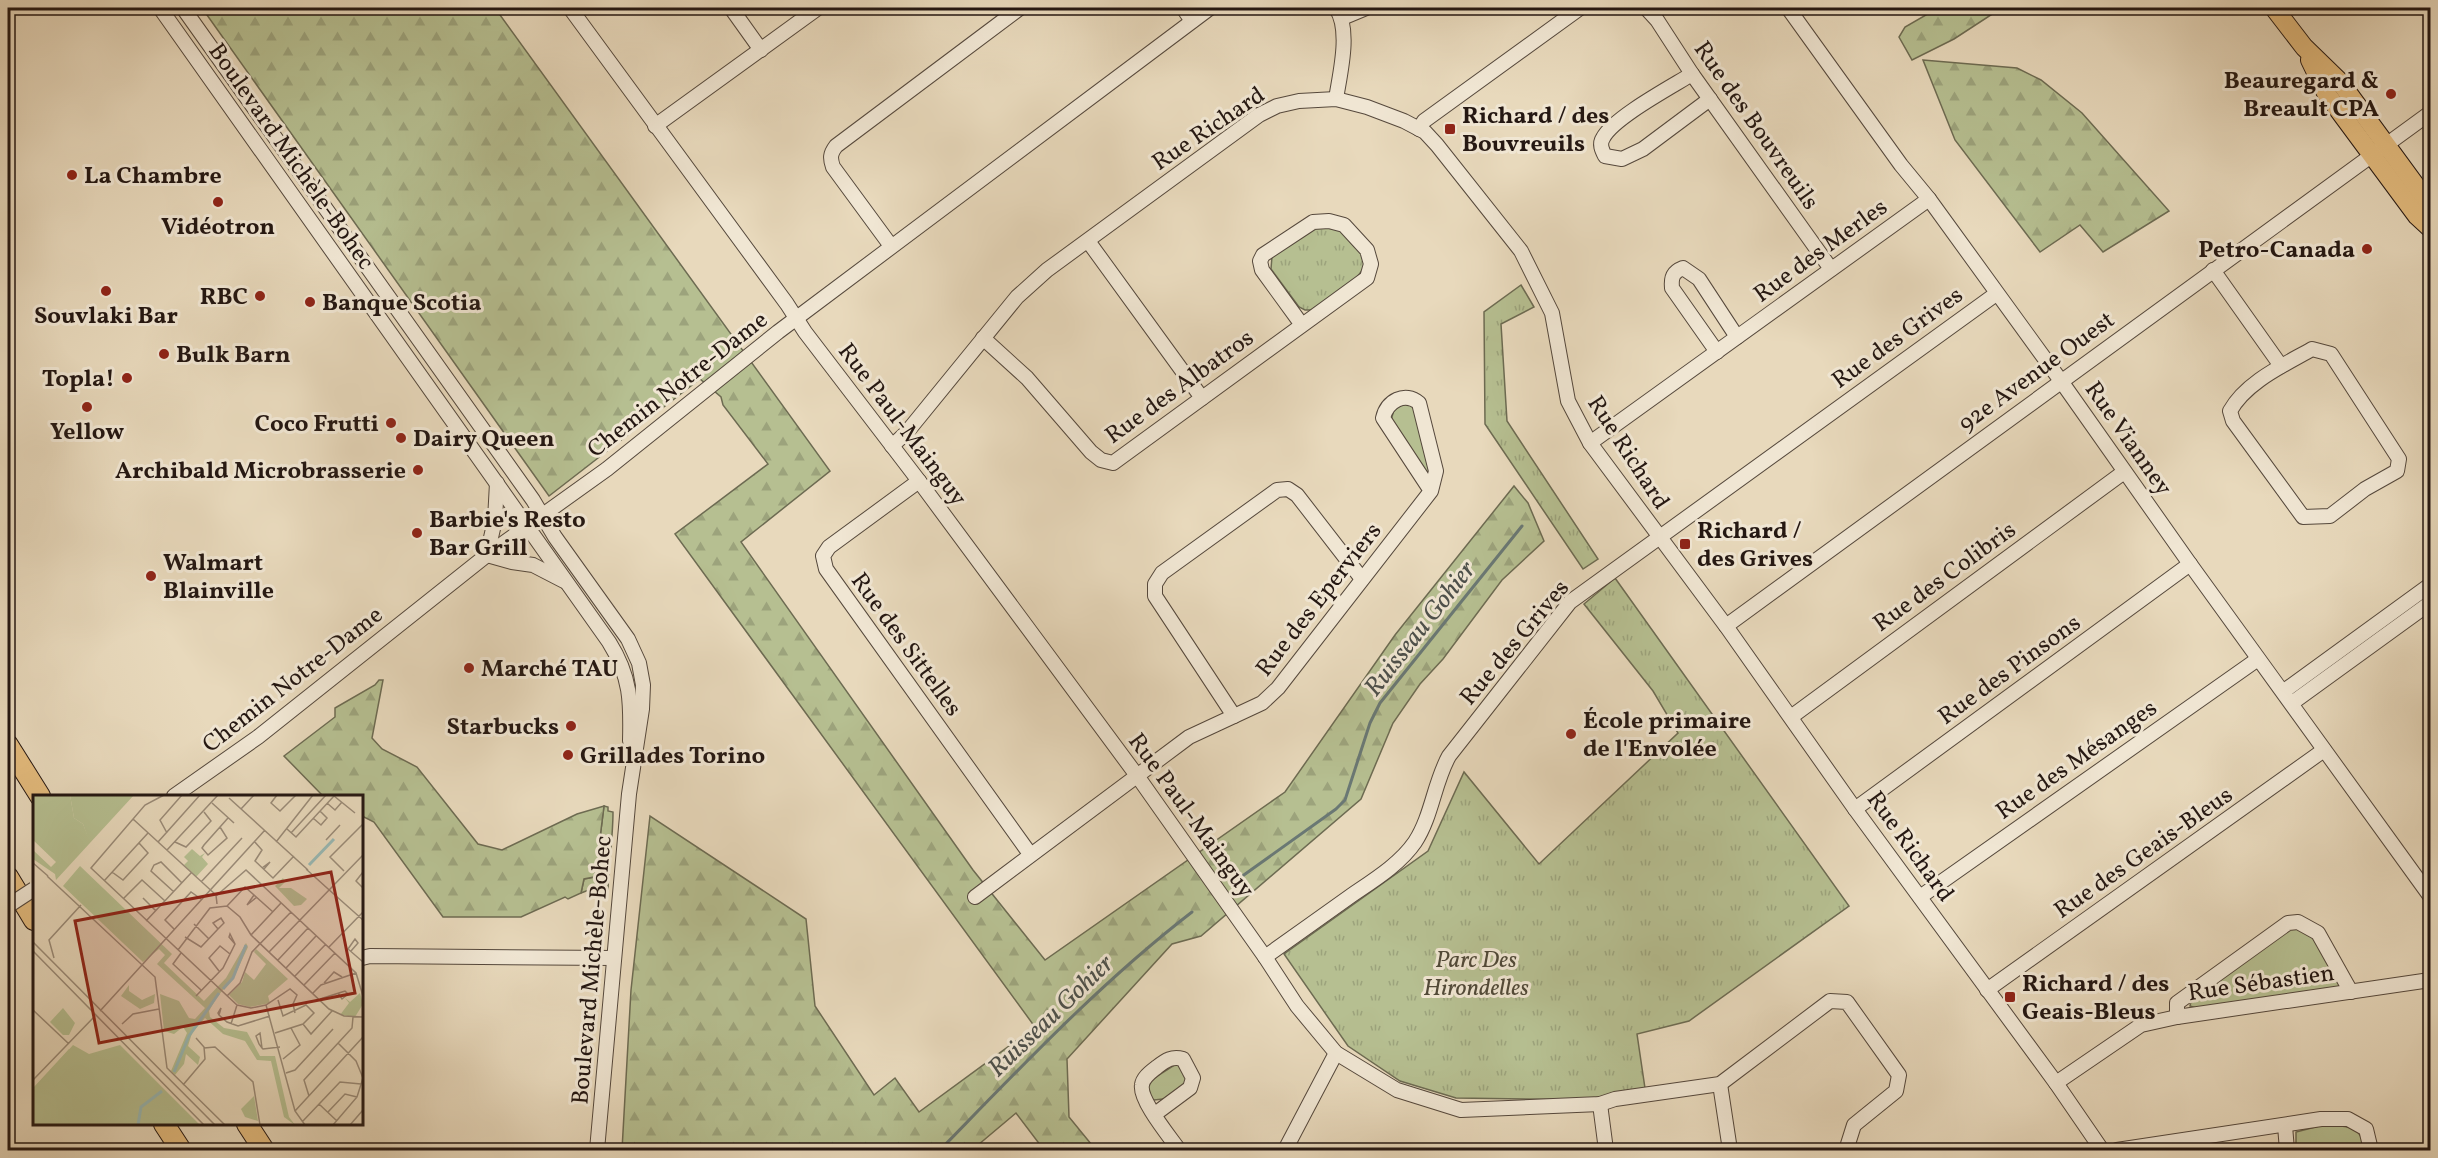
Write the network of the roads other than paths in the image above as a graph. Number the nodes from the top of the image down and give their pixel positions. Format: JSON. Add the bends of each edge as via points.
{"nodes":[{"id":1,"x":160,"y":8,"type":"edge"},
{"id":2,"x":183,"y":8,"type":"edge"},
{"id":3,"x":570,"y":8,"type":"edge"},
{"id":4,"x":731,"y":8,"type":"edge"},
{"id":5,"x":818,"y":8,"type":"edge"},
{"id":6,"x":1020,"y":8,"type":"edge"},
{"id":7,"x":1183,"y":8,"type":"edge"},
{"id":8,"x":1210,"y":8,"type":"edge"},
{"id":9,"x":1366,"y":8,"type":"edge"},
{"id":10,"x":1580,"y":8,"type":"edge"},
{"id":11,"x":1646,"y":8,"type":"edge"},
{"id":12,"x":1788,"y":8,"type":"edge"},
{"id":13,"x":2274,"y":8,"type":"edge"},
{"id":14,"x":1339,"y":13,"type":"edge"},
{"id":15,"x":1192,"y":21,"type":"junction"},
{"id":16,"x":761,"y":50,"type":"junction"},
{"id":17,"x":1692,"y":74,"type":"junction"},
{"id":18,"x":1336,"y":99,"type":"junction"},
{"id":19,"x":1710,"y":99,"type":"junction"},
{"id":20,"x":2430,"y":113,"type":"edge"},
{"id":21,"x":655,"y":126,"type":"junction"},
{"id":22,"x":1419,"y":129,"type":"junction"},
{"id":23,"x":2380,"y":150,"type":"junction"},
{"id":24,"x":1929,"y":199,"type":"junction"},
{"id":25,"x":2430,"y":205,"type":"edge"},
{"id":26,"x":2430,"y":228,"type":"edge"},
{"id":27,"x":1088,"y":241,"type":"junction"},
{"id":28,"x":891,"y":246,"type":"junction"},
{"id":29,"x":1831,"y":269,"type":"junction"},
{"id":30,"x":2213,"y":270,"type":"junction"},
{"id":31,"x":1996,"y":294,"type":"junction"},
{"id":32,"x":796,"y":318,"type":"junction"},
{"id":33,"x":1302,"y":325,"type":"junction"},
{"id":34,"x":1737,"y":337,"type":"junction"},
{"id":35,"x":983,"y":338,"type":"junction"},
{"id":36,"x":1717,"y":352,"type":"junction"},
{"id":37,"x":2281,"y":366,"type":"junction"},
{"id":38,"x":2061,"y":381,"type":"junction"},
{"id":39,"x":1202,"y":398,"type":"junction"},
{"id":40,"x":1590,"y":442,"type":"junction"},
{"id":41,"x":892,"y":446,"type":"junction"},
{"id":42,"x":2124,"y":472,"type":"junction"},
{"id":43,"x":919,"y":481,"type":"junction"},
{"id":44,"x":497,"y":483,"type":"junction"},
{"id":45,"x":1431,"y":491,"type":"junction"},
{"id":46,"x":542,"y":516,"type":"junction"},
{"id":47,"x":528,"y":525,"type":"junction"},
{"id":48,"x":1658,"y":537,"type":"junction"},
{"id":49,"x":488,"y":555,"type":"junction"},
{"id":50,"x":2190,"y":564,"type":"junction"},
{"id":51,"x":1362,"y":579,"type":"junction"},
{"id":52,"x":568,"y":583,"type":"junction"},
{"id":53,"x":2430,"y":585,"type":"edge"},
{"id":54,"x":2430,"y":603,"type":"edge"},
{"id":55,"x":1726,"y":626,"type":"junction"},
{"id":56,"x":2258,"y":659,"type":"junction"},
{"id":57,"x":2284,"y":691,"type":"junction"},
{"id":58,"x":2292,"y":703,"type":"junction"},
{"id":59,"x":1234,"y":716,"type":"junction"},
{"id":60,"x":1791,"y":717,"type":"junction"},
{"id":61,"x":8,"y":745,"type":"edge"},
{"id":62,"x":2324,"y":750,"type":"junction"},
{"id":63,"x":1138,"y":777,"type":"junction"},
{"id":64,"x":629,"y":794,"type":"junction"},
{"id":65,"x":39,"y":795,"type":"edge"},
{"id":66,"x":175,"y":795,"type":"edge"},
{"id":67,"x":1855,"y":809,"type":"junction"},
{"id":68,"x":1030,"y":854,"type":"junction"},
{"id":69,"x":8,"y":877,"type":"edge"},
{"id":70,"x":33,"y":890,"type":"edge"},
{"id":71,"x":2430,"y":896,"type":"edge"},
{"id":72,"x":975,"y":897,"type":"dead end"},
{"id":73,"x":1920,"y":897,"type":"junction"},
{"id":74,"x":8,"y":906,"type":"edge"},
{"id":75,"x":33,"y":918,"type":"edge"},
{"id":76,"x":1265,"y":957,"type":"junction"},
{"id":77,"x":363,"y":958,"type":"edge"},
{"id":78,"x":614,"y":958,"type":"junction"},
{"id":79,"x":2430,"y":980,"type":"edge"},
{"id":80,"x":1987,"y":990,"type":"junction"},
{"id":81,"x":2351,"y":992,"type":"junction"},
{"id":82,"x":2177,"y":1017,"type":"junction"},
{"id":83,"x":1336,"y":1053,"type":"junction"},
{"id":84,"x":2056,"y":1083,"type":"junction"},
{"id":85,"x":1720,"y":1084,"type":"junction"},
{"id":86,"x":1600,"y":1104,"type":"junction"},
{"id":87,"x":1155,"y":1114,"type":"dead end"},
{"id":88,"x":165,"y":1125,"type":"edge"},
{"id":89,"x":248,"y":1125,"type":"edge"},
{"id":90,"x":2285,"y":1126,"type":"junction"},
{"id":91,"x":181,"y":1150,"type":"edge"},
{"id":92,"x":264,"y":1150,"type":"edge"},
{"id":93,"x":597,"y":1150,"type":"edge"},
{"id":94,"x":1179,"y":1150,"type":"edge"},
{"id":95,"x":1285,"y":1150,"type":"edge"},
{"id":96,"x":1606,"y":1150,"type":"edge"},
{"id":97,"x":1730,"y":1150,"type":"edge"},
{"id":98,"x":1849,"y":1150,"type":"edge"},
{"id":99,"x":2102,"y":1150,"type":"edge"},
{"id":100,"x":2117,"y":1150,"type":"edge"},
{"id":101,"x":2287,"y":1150,"type":"edge"},
{"id":102,"x":2371,"y":1150,"type":"edge"}],
"edges":[{"from":1,"to":44,"type":"street","name":"Boulevard Michèle-Bohec"},
{"from":2,"to":46,"type":"street","name":"Boulevard Michèle-Bohec"},
{"from":3,"to":21,"type":"street","name":"Rue Paul-Mainguy"},
{"from":4,"to":16,"type":"street"},
{"from":5,"to":16,"type":"street"},
{"from":6,"to":28,"type":"street","via":[[831,152],[833,167]]},
{"from":7,"to":15,"type":"street"},
{"from":8,"to":15,"type":"street","name":"Chemin Notre-Dame"},
{"from":9,"to":14,"type":"street"},
{"from":10,"to":22,"type":"street","via":[[1424,121]]},
{"from":11,"to":17,"type":"street","name":"Rue des Bouvreuils"},
{"from":12,"to":24,"type":"street","name":"Rue Vianney"},
{"from":13,"to":23,"type":"main road","via":[[2304,47],[2326,93]]},
{"from":14,"to":18,"type":"street","via":[[1344,38]]},
{"from":15,"to":28,"type":"street","name":"Chemin Notre-Dame"},
{"from":16,"to":21,"type":"street"},
{"from":17,"to":19,"type":"street","name":"Rue des Bouvreuils"},
{"from":17,"to":19,"type":"street","via":[[1621,119],[1603,138],[1605,156],[1622,159],[1643,149]]},
{"from":18,"to":22,"type":"street","name":"Rue Richard"},
{"from":18,"to":27,"type":"street","name":"Rue Richard","via":[[1299,100],[1259,115]]},
{"from":19,"to":29,"type":"street","name":"Rue des Bouvreuils"},
{"from":20,"to":23,"type":"street","name":"92e Avenue Ouest"},
{"from":21,"to":32,"type":"street","name":"Rue Paul-Mainguy"},
{"from":22,"to":40,"type":"street","name":"Rue Richard","via":[[1437,145],[1521,251],[1552,313],[1568,401]]},
{"from":23,"to":25,"type":"main road"},
{"from":23,"to":26,"type":"main road","via":[[2417,216]]},
{"from":23,"to":30,"type":"street","name":"92e Avenue Ouest"},
{"from":24,"to":29,"type":"street","name":"Rue des Merles"},
{"from":24,"to":31,"type":"street","name":"Rue Vianney"},
{"from":27,"to":35,"type":"street","name":"Rue Richard","via":[[1017,297]]},
{"from":27,"to":39,"type":"street"},
{"from":28,"to":32,"type":"street","name":"Chemin Notre-Dame"},
{"from":29,"to":34,"type":"street","name":"Rue des Merles"},
{"from":30,"to":37,"type":"street"},
{"from":30,"to":38,"type":"street","name":"92e Avenue Ouest"},
{"from":31,"to":38,"type":"street","name":"Rue Vianney"},
{"from":31,"to":48,"type":"street","name":"Rue des Grives"},
{"from":32,"to":41,"type":"street","name":"Rue Paul-Mainguy"},
{"from":32,"to":46,"type":"street","name":"Chemin Notre-Dame"},
{"from":33,"to":33,"type":"street","name":"Rue des Albatros","via":[[1262,270],[1260,261],[1263,255],[1313,222],[1344,225],[1367,250],[1371,264],[1367,278]]},
{"from":33,"to":39,"type":"street","name":"Rue des Albatros"},
{"from":34,"to":36,"type":"street","name":"Rue des Merles"},
{"from":34,"to":36,"type":"street","via":[[1699,279],[1683,268],[1676,271],[1671,278],[1672,288]]},
{"from":35,"to":39,"type":"street","name":"Rue des Albatros","via":[[1027,378],[1101,460],[1113,463]]},
{"from":35,"to":41,"type":"street","name":"Rue Richard","via":[[908,432]]},
{"from":36,"to":40,"type":"street","name":"Rue des Merles"},
{"from":37,"to":37,"type":"street","via":[[2238,396],[2230,411],[2233,421],[2303,517],[2330,516],[2397,471],[2399,459],[2331,354],[2312,349]]},
{"from":38,"to":42,"type":"street","name":"Rue Vianney"},
{"from":38,"to":55,"type":"street","name":"92e Avenue Ouest"},
{"from":40,"to":48,"type":"street","name":"Rue Richard"},
{"from":41,"to":43,"type":"street","name":"Rue Paul-Mainguy"},
{"from":42,"to":50,"type":"street","name":"Rue Vianney"},
{"from":42,"to":60,"type":"street","name":"Rue des Colibris"},
{"from":43,"to":63,"type":"street","name":"Rue Paul-Mainguy"},
{"from":43,"to":68,"type":"street","name":"Rue des Sittelles","via":[[829,547],[823,556],[826,569]]},
{"from":44,"to":47,"type":"street","name":"Boulevard Michèle-Bohec"},
{"from":44,"to":49,"type":"street"},
{"from":45,"to":45,"type":"street","via":[[1383,418],[1387,408],[1402,397],[1419,403],[1436,471]]},
{"from":45,"to":51,"type":"street","name":"Rue des Eperviers"},
{"from":46,"to":47,"type":"street","name":"Chemin Notre-Dame"},
{"from":46,"to":64,"type":"street","name":"Boulevard Michèle-Bohec","via":[[624,634],[639,663],[643,697]]},
{"from":47,"to":49,"type":"street","name":"Chemin Notre-Dame"},
{"from":47,"to":52,"type":"street","name":"Boulevard Michèle-Bohec"},
{"from":48,"to":55,"type":"street","name":"Rue Richard"},
{"from":48,"to":76,"type":"street","name":"Rue des Grives","via":[[1570,602],[1549,628],[1449,756],[1419,833],[1404,855],[1382,875]]},
{"from":49,"to":52,"type":"street","via":[[533,565]]},
{"from":49,"to":66,"type":"street","name":"Chemin Notre-Dame","via":[[250,742]]},
{"from":50,"to":56,"type":"street","name":"Rue Vianney"},
{"from":50,"to":67,"type":"street","name":"Rue des Pinsons"},
{"from":51,"to":59,"type":"street","name":"Rue des Eperviers","via":[[1278,688],[1262,703]]},
{"from":51,"to":59,"type":"street","via":[[1297,495],[1288,489],[1277,490],[1162,573],[1155,584],[1155,596]]},
{"from":52,"to":64,"type":"street","name":"Boulevard Michèle-Bohec","via":[[614,649],[627,680],[631,709]]},
{"from":53,"to":57,"type":"street"},
{"from":54,"to":58,"type":"street"},
{"from":55,"to":60,"type":"street","name":"Rue Richard"},
{"from":56,"to":57,"type":"street","name":"Rue Vianney"},
{"from":56,"to":73,"type":"street","name":"Rue des Mésanges"},
{"from":57,"to":58,"type":"street","name":"Rue Vianney"},
{"from":58,"to":62,"type":"street","name":"Rue Vianney"},
{"from":59,"to":63,"type":"street","name":"Rue des Eperviers","via":[[1189,737]]},
{"from":60,"to":67,"type":"street","name":"Rue Richard"},
{"from":61,"to":65,"type":"highway"},
{"from":62,"to":71,"type":"street","name":"Rue Vianney"},
{"from":62,"to":80,"type":"street","name":"Rue des Geais-Bleus"},
{"from":63,"to":68,"type":"street","name":"Rue des Eperviers"},
{"from":63,"to":76,"type":"street","name":"Rue Paul-Mainguy"},
{"from":64,"to":78,"type":"street","name":"Boulevard Michèle-Bohec"},
{"from":67,"to":73,"type":"street","name":"Rue Richard"},
{"from":68,"to":72,"type":"street","name":"Rue des Eperviers"},
{"from":69,"to":75,"type":"highway"},
{"from":70,"to":74,"type":"street","bridge":true},
{"from":73,"to":80,"type":"street","name":"Rue Richard"},
{"from":76,"to":83,"type":"street","name":"Rue Paul-Mainguy","via":[[1297,1006]]},
{"from":77,"to":78,"type":"street"},
{"from":78,"to":93,"type":"street","name":"Boulevard Michèle-Bohec"},
{"from":79,"to":81,"type":"street","name":"Rue Sébastien"},
{"from":80,"to":84,"type":"street","name":"Rue Richard"},
{"from":81,"to":82,"type":"street","name":"Rue Sébastien"},
{"from":81,"to":82,"type":"street","name":"Rue Sébastien","via":[[2318,933],[2298,922],[2288,923],[2177,1003]]},
{"from":82,"to":84,"type":"street","name":"Rue Sébastien","via":[[2141,1025]]},
{"from":83,"to":86,"type":"street","name":"Rue Paul-Mainguy","via":[[1397,1090],[1461,1110]]},
{"from":83,"to":95,"type":"street"},
{"from":84,"to":99,"type":"street","name":"Rue Richard"},
{"from":85,"to":86,"type":"street","name":"Rue Paul-Mainguy"},
{"from":85,"to":97,"type":"street"},
{"from":85,"to":98,"type":"street","name":"Rue Paul-Mainguy","via":[[1830,1001],[1847,1002],[1899,1075],[1896,1090],[1854,1125]]},
{"from":86,"to":96,"type":"street"},
{"from":87,"to":94,"type":"street"},
{"from":88,"to":91,"type":"highway"},
{"from":89,"to":92,"type":"highway"},
{"from":90,"to":100,"type":"street"},
{"from":90,"to":101,"type":"street"},
{"from":90,"to":102,"type":"street","via":[[2348,1119],[2366,1129]]}]}
